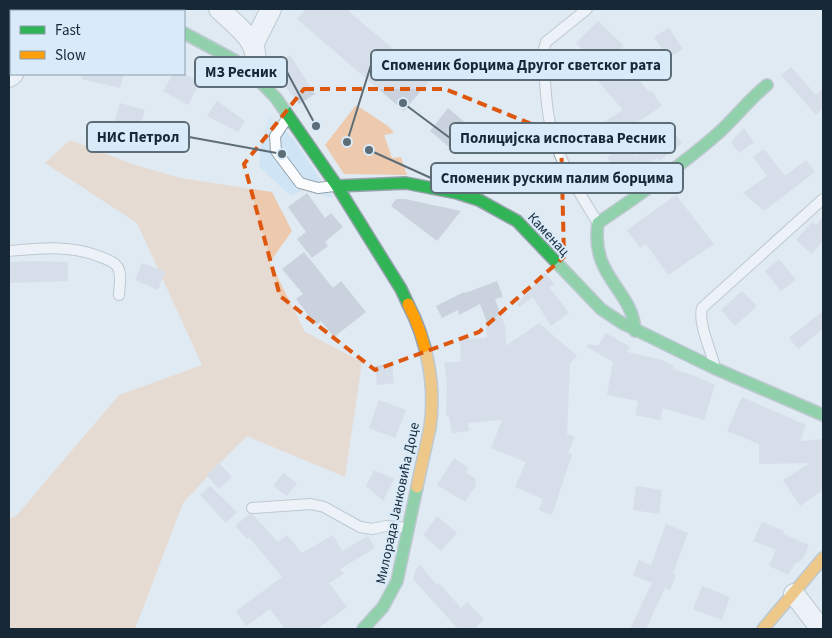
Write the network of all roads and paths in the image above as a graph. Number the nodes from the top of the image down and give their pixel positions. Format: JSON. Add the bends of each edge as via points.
{"nodes":[{"id":1,"x":219,"y":9,"type":"edge"},
{"id":2,"x":271,"y":9,"type":"edge"},
{"id":3,"x":587,"y":9,"type":"edge"},
{"id":4,"x":185,"y":34,"type":"edge"},
{"id":5,"x":253,"y":45,"type":"junction"},
{"id":6,"x":251,"y":72,"type":"junction"},
{"id":7,"x":766,"y":85,"type":"dead end"},
{"id":8,"x":288,"y":116,"type":"junction"},
{"id":9,"x":337,"y":186,"type":"junction"},
{"id":10,"x":823,"y":199,"type":"edge"},
{"id":11,"x":598,"y":224,"type":"junction"},
{"id":12,"x":9,"y":251,"type":"edge"},
{"id":13,"x":119,"y":296,"type":"dead end"},
{"id":14,"x":635,"y":331,"type":"junction"},
{"id":15,"x":714,"y":368,"type":"junction"},
{"id":16,"x":823,"y":415,"type":"edge"},
{"id":17,"x":252,"y":508,"type":"dead end"},
{"id":18,"x":409,"y":528,"type":"junction"},
{"id":19,"x":823,"y":558,"type":"edge"},
{"id":20,"x":794,"y":594,"type":"junction"},
{"id":21,"x":363,"y":629,"type":"edge"},
{"id":22,"x":763,"y":629,"type":"edge"},
{"id":23,"x":821,"y":629,"type":"edge"}],
"edges":[{"from":1,"to":5,"type":"street"},
{"from":2,"to":5,"type":"street"},
{"from":3,"to":11,"type":"lane","via":[[546,42],[543,52],[549,120],[569,176]]},
{"from":4,"to":6,"type":"street","name":"Милорада Јанковића Доце"},
{"from":5,"to":6,"type":"street","via":[[256,64]]},
{"from":6,"to":8,"type":"street","name":"Милорада Јанковића Доце"},
{"from":7,"to":11,"type":"street","via":[[717,134],[646,192]]},
{"from":8,"to":9,"type":"street","name":"Милорада Јанковића Доце"},
{"from":8,"to":9,"type":"lane","via":[[275,136],[276,151],[300,183],[318,188]]},
{"from":9,"to":14,"type":"street","name":"Каменац","via":[[419,184],[480,200],[497,208],[517,221],[601,309]]},
{"from":9,"to":18,"type":"street","name":"Милорада Јанковића Доце","via":[[410,304],[428,362],[430,425]]},
{"from":10,"to":15,"type":"lane","via":[[702,308],[702,321]]},
{"from":11,"to":14,"type":"street","via":[[597,250],[603,268],[635,320]]},
{"from":12,"to":13,"type":"lane","via":[[71,248],[105,258],[116,265],[120,273]]},
{"from":14,"to":15,"type":"street","name":"Каменац"},
{"from":15,"to":16,"type":"street","name":"Каменац"},
{"from":17,"to":18,"type":"lane","via":[[311,504],[324,506],[360,528]]},
{"from":18,"to":21,"type":"street","name":"Милорада Јанковића Доце","via":[[392,594]]},
{"from":19,"to":20,"type":"street"},
{"from":20,"to":22,"type":"street"},
{"from":20,"to":23,"type":"street"}]}
